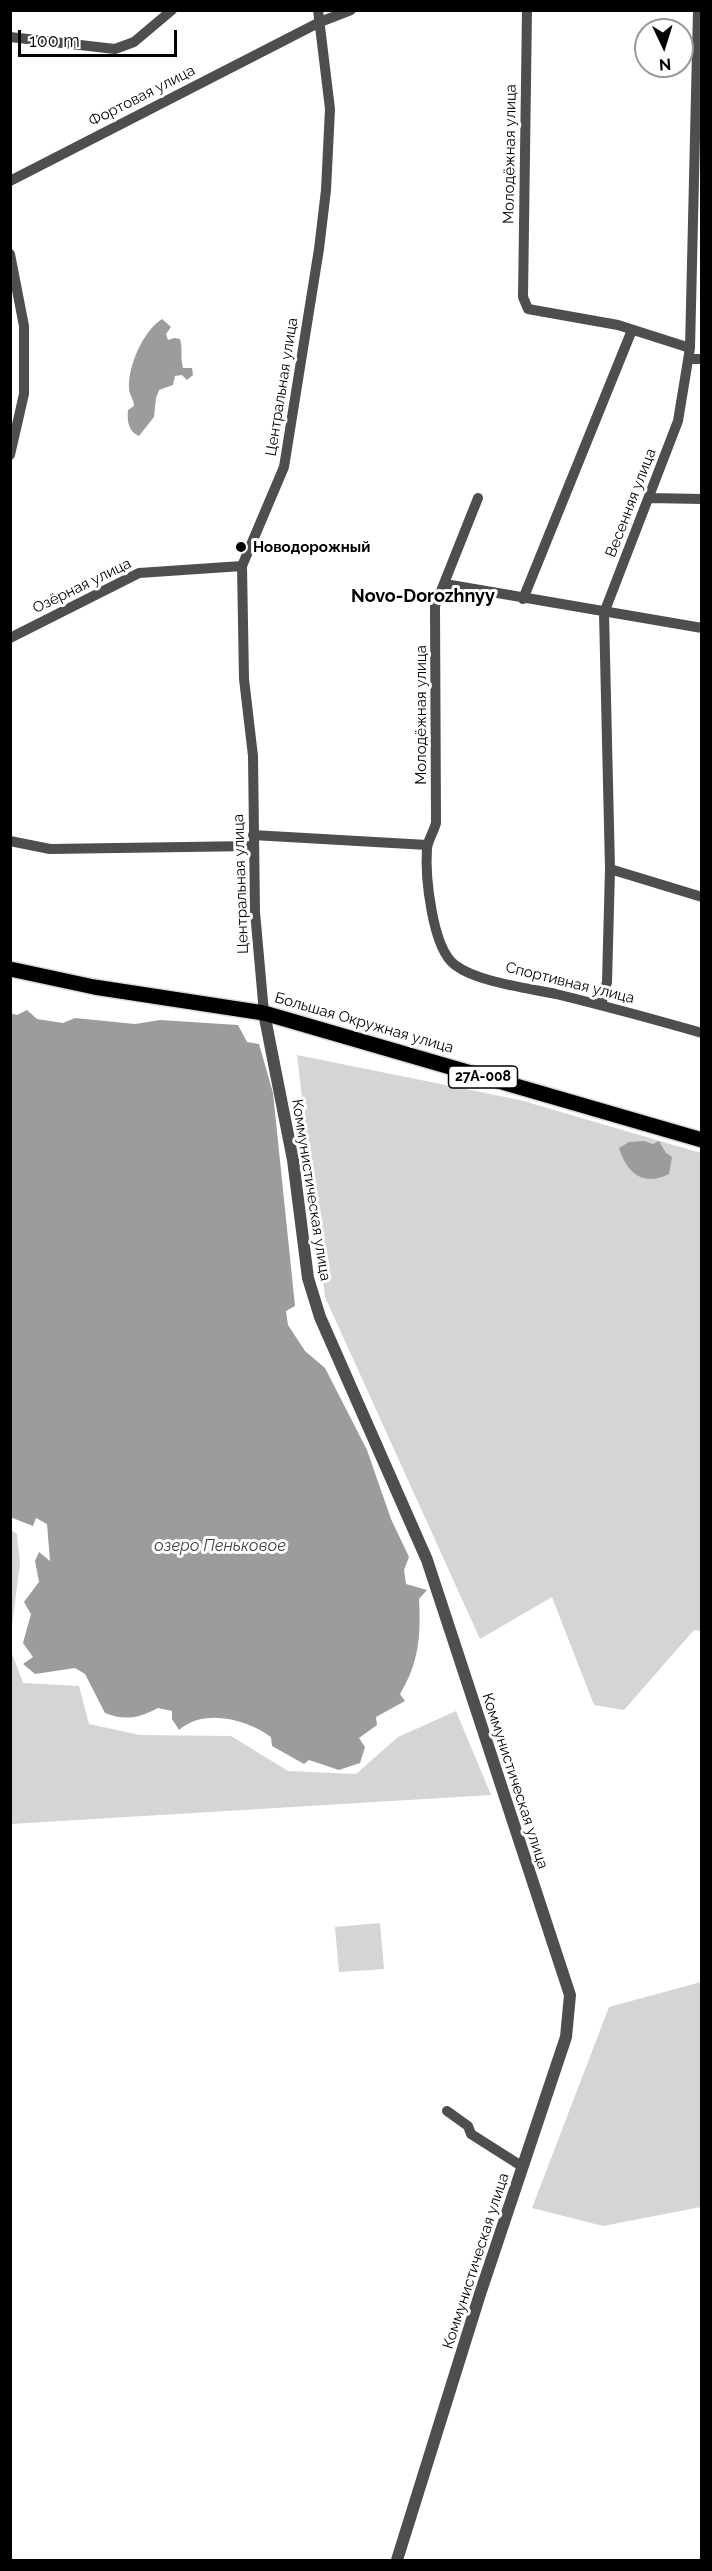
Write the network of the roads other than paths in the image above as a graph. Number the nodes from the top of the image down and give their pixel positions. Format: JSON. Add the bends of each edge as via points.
{"nodes":[{"id":1,"x":171,"y":10,"type":"edge"},
{"id":2,"x":318,"y":10,"type":"edge"},
{"id":3,"x":351,"y":10,"type":"edge"},
{"id":4,"x":527,"y":10,"type":"edge"},
{"id":5,"x":698,"y":10,"type":"edge"},
{"id":6,"x":320,"y":22,"type":"junction"},
{"id":7,"x":10,"y":37,"type":"edge"},
{"id":8,"x":10,"y":181,"type":"edge"},
{"id":9,"x":698,"y":215,"type":"edge"},
{"id":10,"x":10,"y":254,"type":"edge"},
{"id":11,"x":632,"y":330,"type":"junction"},
{"id":12,"x":689,"y":353,"type":"junction"},
{"id":13,"x":702,"y":359,"type":"edge"},
{"id":14,"x":10,"y":455,"type":"edge"},
{"id":15,"x":478,"y":498,"type":"dead end"},
{"id":16,"x":649,"y":498,"type":"junction"},
{"id":17,"x":702,"y":499,"type":"edge"},
{"id":18,"x":242,"y":566,"type":"junction"},
{"id":19,"x":445,"y":584,"type":"junction"},
{"id":20,"x":524,"y":598,"type":"junction"},
{"id":21,"x":604,"y":613,"type":"junction"},
{"id":22,"x":702,"y":628,"type":"edge"},
{"id":23,"x":10,"y":638,"type":"edge"},
{"id":24,"x":253,"y":840,"type":"junction"},
{"id":25,"x":10,"y":841,"type":"edge"},
{"id":26,"x":427,"y":845,"type":"junction"},
{"id":27,"x":610,"y":869,"type":"junction"},
{"id":28,"x":702,"y":897,"type":"edge"},
{"id":29,"x":442,"y":946,"type":"joint"},
{"id":30,"x":10,"y":969,"type":"edge"},
{"id":31,"x":601,"y":1005,"type":"junction"},
{"id":32,"x":264,"y":1013,"type":"junction"},
{"id":33,"x":702,"y":1033,"type":"edge"},
{"id":34,"x":702,"y":1140,"type":"edge"},
{"id":35,"x":447,"y":2111,"type":"dead end"},
{"id":36,"x":523,"y":2167,"type":"junction"},
{"id":37,"x":397,"y":2560,"type":"edge"}],
"edges":[{"from":1,"to":7,"type":"street","via":[[134,42],[115,49]]},
{"from":2,"to":6,"type":"street","name":"Центральная улица"},
{"from":3,"to":6,"type":"street","name":"Фортовая улица"},
{"from":4,"to":11,"type":"street","name":"Молодёжная улица","via":[[522,297],[528,309]]},
{"from":5,"to":9,"type":"street","name":"Весенняя улица"},
{"from":6,"to":8,"type":"street","name":"Фортовая улица"},
{"from":6,"to":18,"type":"street","name":"Центральная улица","via":[[330,109],[319,249],[284,467]]},
{"from":9,"to":12,"type":"street","name":"Весенняя улица"},
{"from":10,"to":14,"type":"street","via":[[24,326],[24,394]]},
{"from":11,"to":12,"type":"street"},
{"from":11,"to":20,"type":"street"},
{"from":12,"to":13,"type":"street"},
{"from":12,"to":16,"type":"street","name":"Весенняя улица","via":[[678,421]]},
{"from":15,"to":19,"type":"street","name":"Молодёжная улица"},
{"from":16,"to":17,"type":"street"},
{"from":16,"to":21,"type":"street","name":"Весенняя улица"},
{"from":18,"to":23,"type":"street","name":"Озёрная улица","via":[[139,573]]},
{"from":18,"to":24,"type":"street","name":"Центральная улица","via":[[244,679],[253,756]]},
{"from":19,"to":20,"type":"street"},
{"from":19,"to":26,"type":"street","name":"Молодёжная улица","via":[[435,606],[436,823]]},
{"from":20,"to":21,"type":"street"},
{"from":21,"to":22,"type":"street"},
{"from":21,"to":27,"type":"street","name":"Весенняя улица"},
{"from":24,"to":25,"type":"street","via":[[50,849]]},
{"from":24,"to":26,"type":"street"},
{"from":24,"to":32,"type":"street","name":"Центральная улица"},
{"from":26,"to":29,"type":"street","name":"Молодёжная улица","via":[[434,920]]},
{"from":27,"to":28,"type":"street"},
{"from":27,"to":31,"type":"street","name":"Весенняя улица","via":[[607,982]]},
{"from":29,"to":31,"type":"street","name":"Спортивная улица","via":[[454,965],[478,976]]},
{"from":30,"to":32,"type":"main road","name":"Большая Окружная улица","number":"27А-008","via":[[94,987]]},
{"from":31,"to":33,"type":"street","name":"Спортивная улица"},
{"from":32,"to":34,"type":"main road","name":"Большая Окружная улица","number":"27А-008"},
{"from":32,"to":36,"type":"street","name":"Коммунистическая улица","via":[[293,1160],[308,1278],[320,1317],[427,1560],[570,1995],[566,2037]]},
{"from":35,"to":36,"type":"street","via":[[468,2126],[471,2134]]},
{"from":36,"to":37,"type":"street","name":"Коммунистическая улица"}]}
